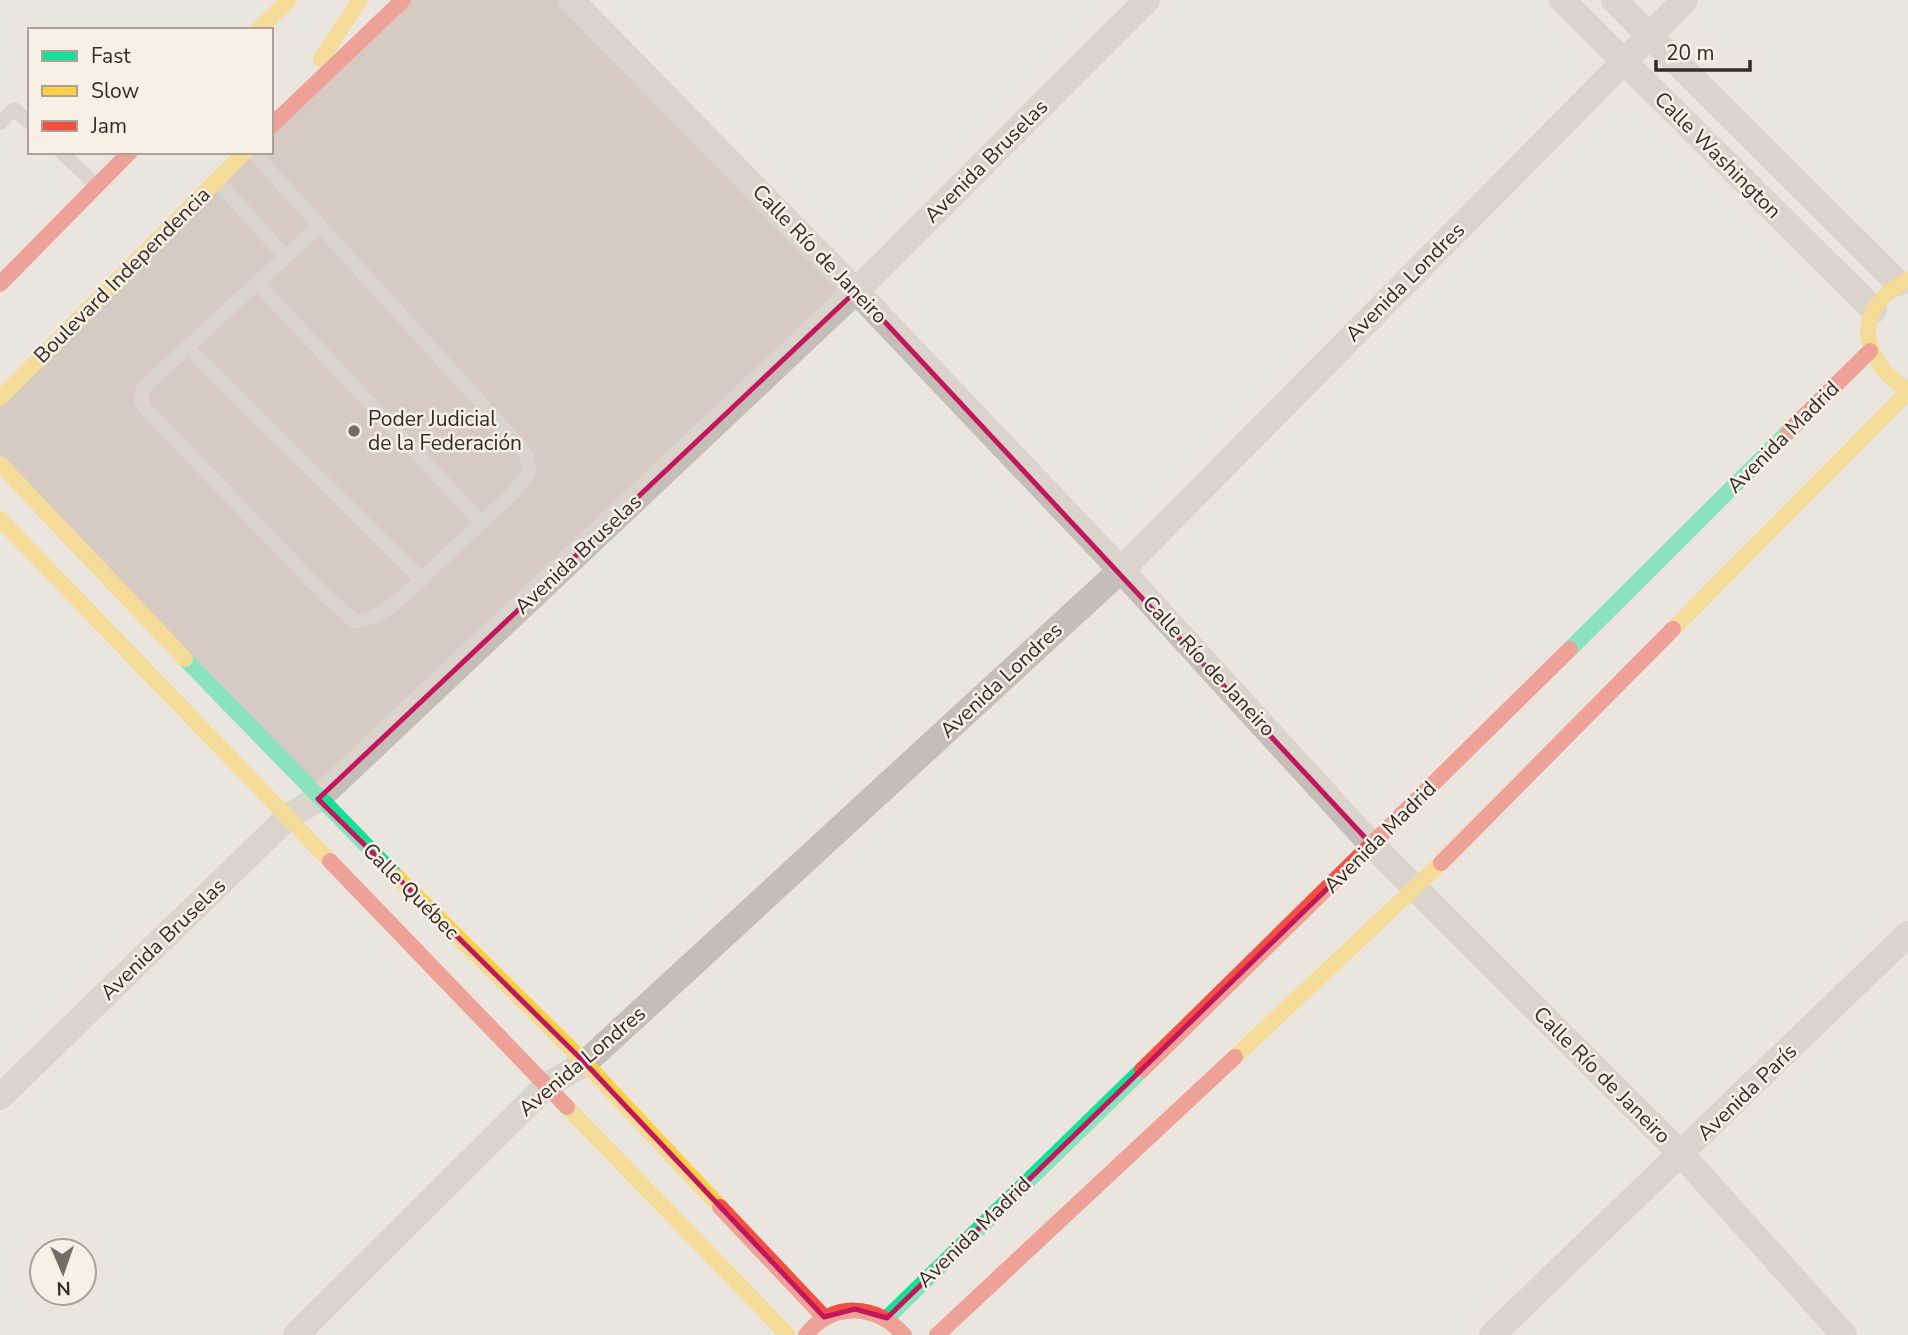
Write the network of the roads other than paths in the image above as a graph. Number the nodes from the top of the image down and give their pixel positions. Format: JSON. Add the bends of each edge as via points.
{"nodes":[{"id":1,"x":289,"y":0,"type":"edge"},
{"id":2,"x":360,"y":0,"type":"edge"},
{"id":3,"x":403,"y":0,"type":"edge"},
{"id":4,"x":571,"y":0,"type":"edge"},
{"id":5,"x":1147,"y":0,"type":"edge"},
{"id":6,"x":1562,"y":0,"type":"edge"},
{"id":7,"x":1614,"y":0,"type":"edge"},
{"id":8,"x":1685,"y":0,"type":"edge"},
{"id":9,"x":260,"y":28,"type":"edge"},
{"id":10,"x":1650,"y":35,"type":"junction"},
{"id":11,"x":1624,"y":61,"type":"junction"},
{"id":12,"x":299,"y":97,"type":"junction"},
{"id":13,"x":28,"y":121,"type":"edge"},
{"id":14,"x":0,"y":122,"type":"edge"},
{"id":15,"x":273,"y":124,"type":"edge"},
{"id":16,"x":63,"y":154,"type":"edge"},
{"id":17,"x":128,"y":154,"type":"edge"},
{"id":18,"x":243,"y":154,"type":"edge"},
{"id":19,"x":255,"y":154,"type":"edge"},
{"id":20,"x":216,"y":180,"type":"junction"},
{"id":21,"x":96,"y":184,"type":"junction"},
{"id":22,"x":319,"y":226,"type":"junction"},
{"id":23,"x":285,"y":256,"type":"junction"},
{"id":24,"x":1903,"y":281,"type":"edge"},
{"id":25,"x":257,"y":283,"type":"junction"},
{"id":26,"x":0,"y":284,"type":"edge"},
{"id":27,"x":856,"y":291,"type":"junction"},
{"id":28,"x":1874,"y":310,"type":"junction"},
{"id":29,"x":187,"y":347,"type":"junction"},
{"id":30,"x":1870,"y":351,"type":"junction"},
{"id":31,"x":1908,"y":392,"type":"edge"},
{"id":32,"x":0,"y":398,"type":"edge"},
{"id":33,"x":0,"y":464,"type":"edge"},
{"id":34,"x":0,"y":519,"type":"edge"},
{"id":35,"x":481,"y":522,"type":"junction"},
{"id":36,"x":1121,"y":570,"type":"junction"},
{"id":37,"x":422,"y":580,"type":"junction"},
{"id":38,"x":318,"y":799,"type":"junction"},
{"id":39,"x":289,"y":816,"type":"junction"},
{"id":40,"x":1372,"y":845,"type":"junction"},
{"id":41,"x":1416,"y":888,"type":"junction"},
{"id":42,"x":1908,"y":934,"type":"edge"},
{"id":43,"x":585,"y":1063,"type":"junction"},
{"id":44,"x":546,"y":1086,"type":"junction"},
{"id":45,"x":0,"y":1097,"type":"edge"},
{"id":46,"x":1682,"y":1155,"type":"junction"},
{"id":47,"x":824,"y":1317,"type":"junction"},
{"id":48,"x":887,"y":1318,"type":"junction"},
{"id":49,"x":296,"y":1335,"type":"edge"},
{"id":50,"x":788,"y":1335,"type":"edge"},
{"id":51,"x":806,"y":1335,"type":"edge"},
{"id":52,"x":904,"y":1335,"type":"edge"},
{"id":53,"x":937,"y":1335,"type":"edge"},
{"id":54,"x":1492,"y":1335,"type":"edge"},
{"id":55,"x":1844,"y":1335,"type":"edge"}],
"edges":[{"from":1,"to":9,"type":"main road"},
{"from":2,"to":12,"type":"main road"},
{"from":3,"to":12,"type":"main road"},
{"from":4,"to":27,"type":"street","name":"Calle Río de Janeiro"},
{"from":5,"to":27,"type":"street","name":"Avenida Bruselas"},
{"from":6,"to":11,"type":"street","name":"Calle Washington"},
{"from":7,"to":10,"type":"street","name":"Calle Washington"},
{"from":8,"to":10,"type":"street","name":"Avenida Londres"},
{"from":10,"to":11,"type":"street","name":"Avenida Londres"},
{"from":10,"to":24,"type":"street","name":"Calle Washington"},
{"from":11,"to":28,"type":"street","name":"Calle Washington"},
{"from":11,"to":36,"type":"street","name":"Avenida Londres"},
{"from":12,"to":15,"type":"main road"},
{"from":13,"to":14,"type":"lane","via":[[14,109]]},
{"from":16,"to":21,"type":"lane"},
{"from":17,"to":21,"type":"main road"},
{"from":18,"to":20,"type":"main road","name":"Boulevard Independencia"},
{"from":19,"to":22,"type":"lane"},
{"from":20,"to":23,"type":"lane"},
{"from":20,"to":32,"type":"main road","name":"Boulevard Independencia"},
{"from":21,"to":26,"type":"main road"},
{"from":22,"to":23,"type":"lane"},
{"from":22,"to":35,"type":"lane","via":[[527,457],[529,472]]},
{"from":23,"to":25,"type":"lane"},
{"from":24,"to":28,"type":"main road","via":[[1883,295]]},
{"from":25,"to":29,"type":"lane"},
{"from":25,"to":35,"type":"lane"},
{"from":27,"to":36,"type":"street","name":"Calle Río de Janeiro"},
{"from":27,"to":38,"type":"street","name":"Avenida Bruselas"},
{"from":28,"to":30,"type":"main road","via":[[1868,331]]},
{"from":29,"to":37,"type":"lane"},
{"from":29,"to":37,"type":"lane","via":[[143,388],[143,405],[324,594],[354,621],[363,620],[379,616]]},
{"from":30,"to":31,"type":"main road","via":[[1885,376]]},
{"from":30,"to":40,"type":"main road","name":"Avenida Madrid"},
{"from":31,"to":41,"type":"main road"},
{"from":33,"to":38,"type":"main road","name":"Calle Québec"},
{"from":34,"to":39,"type":"main road","name":"Calle Québec"},
{"from":35,"to":37,"type":"lane"},
{"from":36,"to":40,"type":"street","name":"Calle Río de Janeiro"},
{"from":36,"to":43,"type":"street","name":"Avenida Londres"},
{"from":38,"to":39,"type":"street","name":"Avenida Bruselas"},
{"from":38,"to":43,"type":"main road","name":"Calle Québec"},
{"from":39,"to":44,"type":"main road","name":"Calle Québec"},
{"from":39,"to":45,"type":"street","name":"Avenida Bruselas"},
{"from":40,"to":41,"type":"street","name":"Calle Río de Janeiro"},
{"from":40,"to":48,"type":"main road","name":"Avenida Madrid"},
{"from":41,"to":46,"type":"street","name":"Calle Río de Janeiro"},
{"from":41,"to":53,"type":"main road"},
{"from":42,"to":46,"type":"street","name":"Avenida París"},
{"from":43,"to":44,"type":"street","name":"Avenida Londres"},
{"from":43,"to":47,"type":"main road","name":"Calle Québec"},
{"from":44,"to":49,"type":"street","name":"Avenida Londres"},
{"from":44,"to":50,"type":"main road","name":"Calle Québec"},
{"from":46,"to":54,"type":"street","name":"Avenida París"},
{"from":46,"to":55,"type":"street","name":"Calle Río de Janeiro"},
{"from":47,"to":48,"type":"main road","via":[[855,1309]]},
{"from":47,"to":51,"type":"main road"},
{"from":48,"to":52,"type":"main road"}]}
